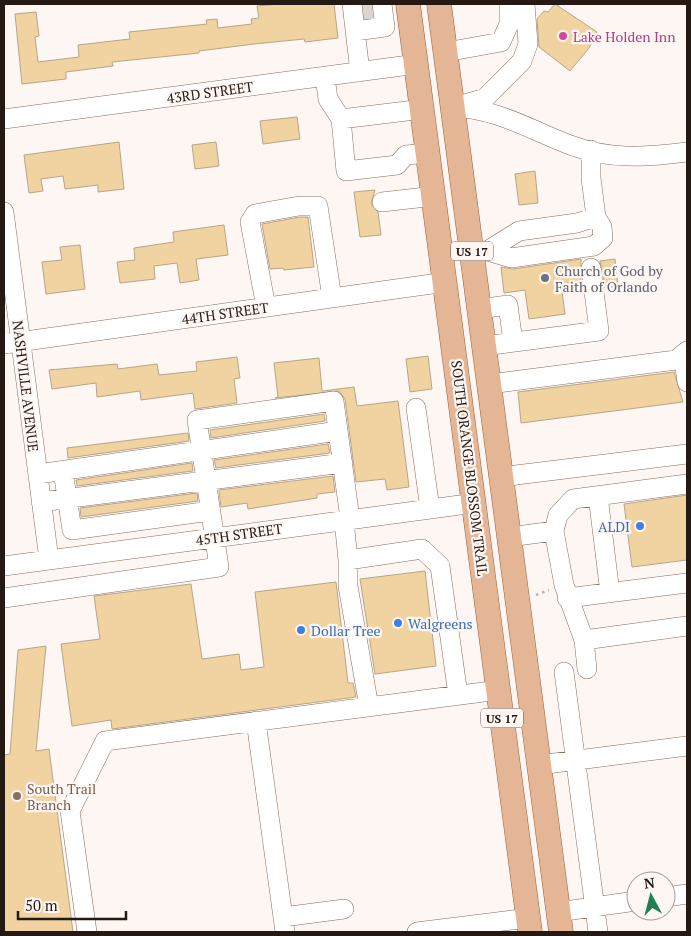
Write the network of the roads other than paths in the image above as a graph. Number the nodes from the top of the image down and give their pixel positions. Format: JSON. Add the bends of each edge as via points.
{"nodes":[{"id":1,"x":408,"y":4,"type":"edge"},
{"id":2,"x":439,"y":4,"type":"edge"},
{"id":3,"x":509,"y":4,"type":"edge"},
{"id":4,"x":525,"y":4,"type":"edge"},
{"id":5,"x":365,"y":12,"type":"edge"},
{"id":6,"x":446,"y":52,"type":"junction"},
{"id":7,"x":417,"y":64,"type":"junction"},
{"id":8,"x":360,"y":72,"type":"junction"},
{"id":9,"x":325,"y":76,"type":"junction"},
{"id":10,"x":453,"y":107,"type":"junction"},
{"id":11,"x":423,"y":109,"type":"junction"},
{"id":12,"x":340,"y":119,"type":"junction"},
{"id":13,"x":4,"y":120,"type":"edge"},
{"id":14,"x":591,"y":150,"type":"junction"},
{"id":15,"x":687,"y":152,"type":"edge"},
{"id":16,"x":394,"y":158,"type":"junction"},
{"id":17,"x":434,"y":196,"type":"junction"},
{"id":18,"x":382,"y":202,"type":"dead end"},
{"id":19,"x":4,"y":212,"type":"edge"},
{"id":20,"x":596,"y":217,"type":"junction"},
{"id":21,"x":480,"y":252,"type":"junction"},
{"id":22,"x":591,"y":268,"type":"dead end"},
{"id":23,"x":446,"y":282,"type":"junction"},
{"id":24,"x":332,"y":298,"type":"junction"},
{"id":25,"x":266,"y":307,"type":"junction"},
{"id":26,"x":479,"y":309,"type":"junction"},
{"id":27,"x":513,"y":342,"type":"junction"},
{"id":28,"x":12,"y":343,"type":"edge"},
{"id":29,"x":484,"y":346,"type":"junction"},
{"id":30,"x":685,"y":353,"type":"edge"},
{"id":31,"x":687,"y":382,"type":"edge"},
{"id":32,"x":489,"y":384,"type":"junction"},
{"id":33,"x":416,"y":408,"type":"dead end"},
{"id":34,"x":466,"y":430,"type":"junction"},
{"id":35,"x":338,"y":432,"type":"junction"},
{"id":36,"x":201,"y":450,"type":"junction"},
{"id":37,"x":687,"y":454,"type":"edge"},
{"id":38,"x":343,"y":462,"type":"junction"},
{"id":39,"x":63,"y":470,"type":"junction"},
{"id":40,"x":38,"y":474,"type":"junction"},
{"id":41,"x":501,"y":479,"type":"junction"},
{"id":42,"x":206,"y":480,"type":"junction"},
{"id":43,"x":687,"y":484,"type":"edge"},
{"id":44,"x":598,"y":496,"type":"junction"},
{"id":45,"x":68,"y":499,"type":"junction"},
{"id":46,"x":41,"y":502,"type":"junction"},
{"id":47,"x":475,"y":503,"type":"junction"},
{"id":48,"x":430,"y":509,"type":"junction"},
{"id":49,"x":210,"y":511,"type":"junction"},
{"id":50,"x":347,"y":520,"type":"junction"},
{"id":51,"x":554,"y":531,"type":"junction"},
{"id":52,"x":215,"y":537,"type":"junction"},
{"id":53,"x":509,"y":537,"type":"junction"},
{"id":54,"x":49,"y":560,"type":"junction"},
{"id":55,"x":348,"y":560,"type":"junction"},
{"id":56,"x":4,"y":566,"type":"edge"},
{"id":57,"x":687,"y":583,"type":"edge"},
{"id":58,"x":525,"y":591,"type":"junction"},
{"id":59,"x":610,"y":593,"type":"junction"},
{"id":60,"x":561,"y":594,"type":"junction"},
{"id":61,"x":4,"y":598,"type":"edge"},
{"id":62,"x":687,"y":626,"type":"edge"},
{"id":63,"x":584,"y":640,"type":"junction"},
{"id":64,"x":587,"y":669,"type":"dead end"},
{"id":65,"x":564,"y":672,"type":"dead end"},
{"id":66,"x":499,"y":690,"type":"junction"},
{"id":67,"x":458,"y":695,"type":"junction"},
{"id":68,"x":370,"y":707,"type":"junction"},
{"id":69,"x":256,"y":721,"type":"junction"},
{"id":70,"x":687,"y":746,"type":"edge"},
{"id":71,"x":575,"y":760,"type":"junction"},
{"id":72,"x":539,"y":765,"type":"junction"},
{"id":73,"x":626,"y":902,"type":"edge"},
{"id":74,"x":594,"y":906,"type":"junction"},
{"id":75,"x":344,"y":909,"type":"dead end"},
{"id":76,"x":559,"y":922,"type":"edge"},
{"id":77,"x":284,"y":925,"type":"edge"},
{"id":78,"x":529,"y":925,"type":"edge"},
{"id":79,"x":86,"y":932,"type":"edge"},
{"id":80,"x":417,"y":932,"type":"edge"},
{"id":81,"x":598,"y":932,"type":"edge"}],
"edges":[{"from":1,"to":7,"type":"main road","name":"SOUTH ORANGE BLOSSOM TRAIL","number":"US 17"},
{"from":2,"to":6,"type":"main road","name":"SOUTH ORANGE BLOSSOM TRAIL","number":"US 17"},
{"from":3,"to":6,"type":"street","via":[[510,24],[501,42]]},
{"from":4,"to":10,"type":"street","via":[[528,44],[522,61],[489,94]]},
{"from":5,"to":8,"type":"street"},
{"from":6,"to":10,"type":"main road","name":"SOUTH ORANGE BLOSSOM TRAIL","number":"US 17"},
{"from":7,"to":8,"type":"street","name":"43RD STREET"},
{"from":7,"to":11,"type":"main road","name":"SOUTH ORANGE BLOSSOM TRAIL","number":"US 17"},
{"from":8,"to":9,"type":"street","name":"43RD STREET"},
{"from":9,"to":12,"type":"street","via":[[328,99]]},
{"from":9,"to":13,"type":"street","name":"43RD STREET"},
{"from":10,"to":14,"type":"street","via":[[496,113],[575,147]]},
{"from":10,"to":21,"type":"main road","name":"SOUTH ORANGE BLOSSOM TRAIL","number":"US 17"},
{"from":11,"to":12,"type":"street"},
{"from":11,"to":16,"type":"main road","name":"SOUTH ORANGE BLOSSOM TRAIL","number":"US 17"},
{"from":12,"to":16,"type":"street","via":[[346,171]]},
{"from":14,"to":15,"type":"street","via":[[647,158]]},
{"from":14,"to":20,"type":"street"},
{"from":16,"to":17,"type":"main road","name":"SOUTH ORANGE BLOSSOM TRAIL","number":"US 17"},
{"from":17,"to":18,"type":"street"},
{"from":17,"to":23,"type":"main road","name":"SOUTH ORANGE BLOSSOM TRAIL","number":"US 17"},
{"from":19,"to":28,"type":"street","name":"NASHVILLE AVENUE"},
{"from":20,"to":21,"type":"street","via":[[518,231]]},
{"from":20,"to":21,"type":"street","via":[[602,226],[603,238],[594,246],[511,258]]},
{"from":21,"to":26,"type":"main road","name":"SOUTH ORANGE BLOSSOM TRAIL","number":"US 17"},
{"from":22,"to":27,"type":"street","via":[[599,331]]},
{"from":23,"to":24,"type":"street","name":"44TH STREET"},
{"from":23,"to":34,"type":"main road","name":"SOUTH ORANGE BLOSSOM TRAIL","number":"US 17"},
{"from":24,"to":25,"type":"street","name":"44TH STREET"},
{"from":24,"to":25,"type":"street","via":[[318,206],[299,206],[255,214],[250,222]]},
{"from":25,"to":28,"type":"street","name":"44TH STREET"},
{"from":26,"to":27,"type":"street","via":[[508,305]]},
{"from":26,"to":29,"type":"main road","name":"SOUTH ORANGE BLOSSOM TRAIL","number":"US 17"},
{"from":27,"to":29,"type":"street"},
{"from":28,"to":40,"type":"street","name":"NASHVILLE AVENUE"},
{"from":29,"to":32,"type":"main road","name":"SOUTH ORANGE BLOSSOM TRAIL","number":"US 17"},
{"from":30,"to":31,"type":"street"},
{"from":30,"to":32,"type":"street","via":[[676,360]]},
{"from":32,"to":41,"type":"main road","name":"SOUTH ORANGE BLOSSOM TRAIL","number":"US 17"},
{"from":33,"to":48,"type":"street"},
{"from":34,"to":41,"type":"main road","via":[[475,458],[486,472]]},
{"from":34,"to":47,"type":"main road","name":"SOUTH ORANGE BLOSSOM TRAIL","number":"US 17"},
{"from":35,"to":36,"type":"street"},
{"from":35,"to":36,"type":"street","via":[[334,401],[197,420]]},
{"from":35,"to":38,"type":"street"},
{"from":36,"to":39,"type":"street"},
{"from":36,"to":42,"type":"street"},
{"from":37,"to":41,"type":"street"},
{"from":38,"to":42,"type":"street"},
{"from":38,"to":50,"type":"street"},
{"from":39,"to":40,"type":"street"},
{"from":39,"to":45,"type":"street"},
{"from":40,"to":46,"type":"street","name":"NASHVILLE AVENUE"},
{"from":41,"to":53,"type":"main road","name":"SOUTH ORANGE BLOSSOM TRAIL","number":"US 17"},
{"from":42,"to":45,"type":"street"},
{"from":42,"to":49,"type":"street"},
{"from":43,"to":44,"type":"street"},
{"from":44,"to":51,"type":"street","via":[[573,499],[558,515]]},
{"from":44,"to":59,"type":"street"},
{"from":45,"to":46,"type":"street"},
{"from":45,"to":49,"type":"street","via":[[72,530]]},
{"from":46,"to":54,"type":"street","name":"NASHVILLE AVENUE"},
{"from":47,"to":48,"type":"street","name":"45TH STREET"},
{"from":47,"to":58,"type":"main road","via":[[491,524]]},
{"from":47,"to":66,"type":"main road","name":"SOUTH ORANGE BLOSSOM TRAIL","number":"US 17"},
{"from":48,"to":50,"type":"street","name":"45TH STREET"},
{"from":49,"to":52,"type":"street"},
{"from":50,"to":52,"type":"street","name":"45TH STREET"},
{"from":50,"to":55,"type":"street"},
{"from":51,"to":53,"type":"street"},
{"from":51,"to":60,"type":"street"},
{"from":52,"to":54,"type":"street","name":"45TH STREET"},
{"from":52,"to":61,"type":"street","via":[[219,567]]},
{"from":53,"to":58,"type":"main road","name":"SOUTH ORANGE BLOSSOM TRAIL","number":"US 17"},
{"from":54,"to":56,"type":"street","name":"45TH STREET"},
{"from":55,"to":67,"type":"street","via":[[422,549],[440,566]]},
{"from":55,"to":68,"type":"street","via":[[348,586]]},
{"from":57,"to":59,"type":"street"},
{"from":58,"to":72,"type":"main road","name":"SOUTH ORANGE BLOSSOM TRAIL","number":"US 17"},
{"from":59,"to":60,"type":"street"},
{"from":60,"to":63,"type":"street"},
{"from":62,"to":63,"type":"street"},
{"from":63,"to":64,"type":"street"},
{"from":65,"to":71,"type":"street"},
{"from":66,"to":67,"type":"street"},
{"from":66,"to":78,"type":"main road","name":"SOUTH ORANGE BLOSSOM TRAIL","number":"US 17"},
{"from":67,"to":68,"type":"street"},
{"from":68,"to":69,"type":"street"},
{"from":69,"to":77,"type":"street"},
{"from":69,"to":79,"type":"street","via":[[105,741],[70,811]]},
{"from":70,"to":71,"type":"street"},
{"from":71,"to":72,"type":"street"},
{"from":71,"to":74,"type":"street"},
{"from":72,"to":76,"type":"main road","name":"SOUTH ORANGE BLOSSOM TRAIL","number":"US 17"},
{"from":73,"to":74,"type":"street"},
{"from":74,"to":76,"type":"street"},
{"from":74,"to":81,"type":"street"},
{"from":75,"to":77,"type":"street"},
{"from":78,"to":80,"type":"street"}]}
